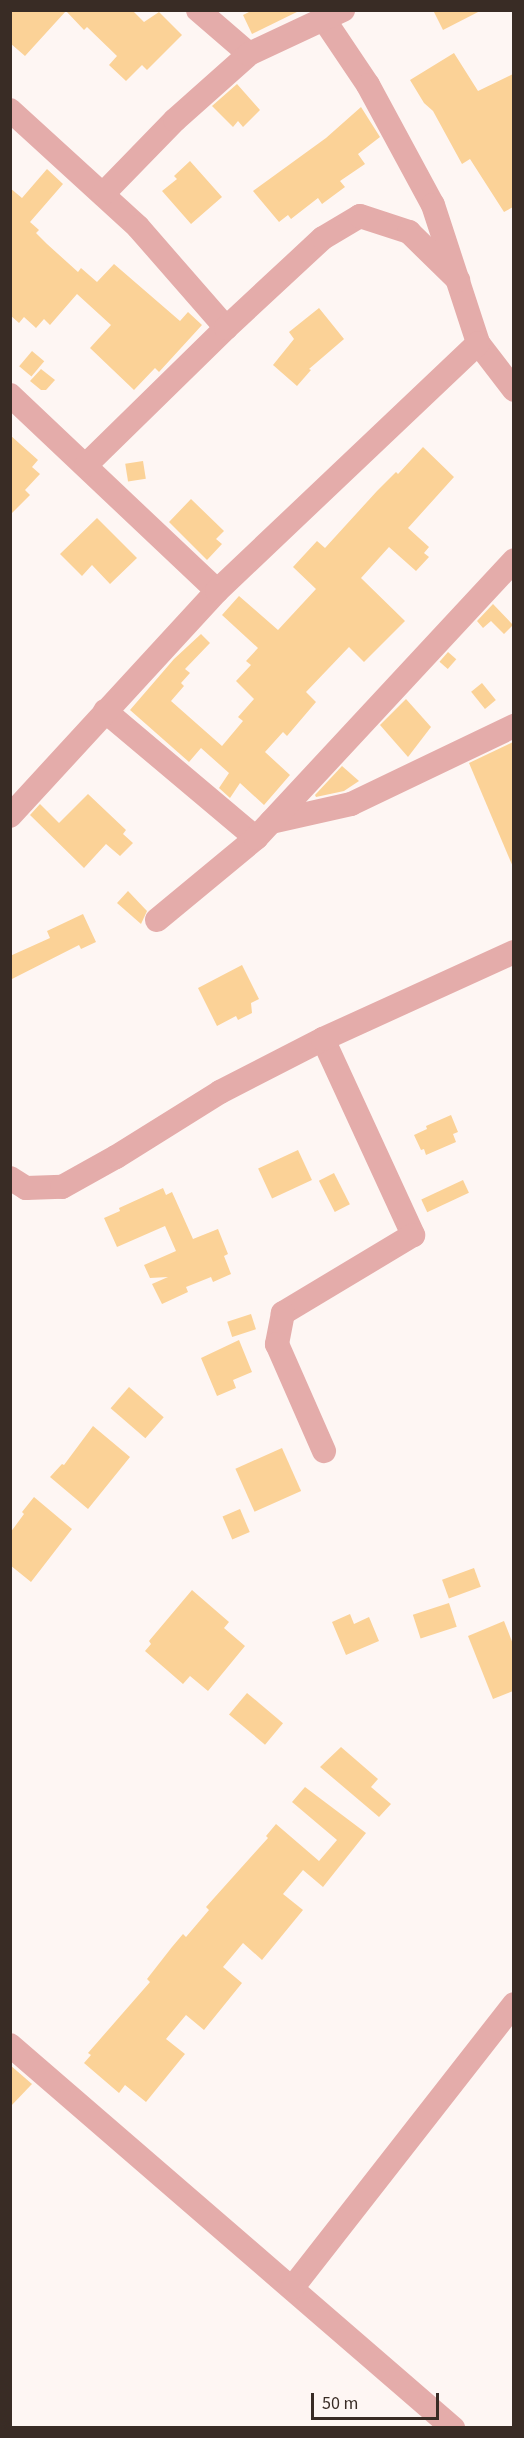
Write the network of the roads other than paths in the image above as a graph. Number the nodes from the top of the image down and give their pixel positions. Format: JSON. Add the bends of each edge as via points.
{"nodes":[{"id":1,"x":198,"y":10,"type":"edge"},
{"id":2,"x":334,"y":16,"type":"edge"},
{"id":3,"x":249,"y":54,"type":"junction"},
{"id":4,"x":10,"y":110,"type":"edge"},
{"id":5,"x":103,"y":194,"type":"junction"},
{"id":6,"x":458,"y":280,"type":"junction"},
{"id":7,"x":226,"y":328,"type":"junction"},
{"id":8,"x":478,"y":343,"type":"junction"},
{"id":9,"x":513,"y":390,"type":"edge"},
{"id":10,"x":10,"y":395,"type":"edge"},
{"id":11,"x":86,"y":465,"type":"junction"},
{"id":12,"x":513,"y":560,"type":"edge"},
{"id":13,"x":217,"y":591,"type":"junction"},
{"id":14,"x":105,"y":711,"type":"junction"},
{"id":15,"x":513,"y":726,"type":"edge"},
{"id":16,"x":10,"y":816,"type":"edge"},
{"id":17,"x":263,"y":830,"type":"junction"},
{"id":18,"x":157,"y":920,"type":"dead end"},
{"id":19,"x":513,"y":952,"type":"edge"},
{"id":20,"x":323,"y":1039,"type":"junction"},
{"id":21,"x":10,"y":1178,"type":"edge"},
{"id":22,"x":324,"y":1451,"type":"dead end"},
{"id":23,"x":513,"y":2004,"type":"edge"},
{"id":24,"x":10,"y":2045,"type":"edge"},
{"id":25,"x":293,"y":2287,"type":"junction"},
{"id":26,"x":453,"y":2427,"type":"edge"}],
"edges":[{"from":1,"to":3,"type":"street"},
{"from":2,"to":3,"type":"street"},
{"from":2,"to":6,"type":"street","via":[[433,205]]},
{"from":3,"to":5,"type":"street","via":[[175,120]]},
{"from":4,"to":5,"type":"street"},
{"from":5,"to":7,"type":"street","via":[[146,235]]},
{"from":6,"to":7,"type":"street","via":[[409,232],[360,216],[323,238]]},
{"from":6,"to":8,"type":"street"},
{"from":7,"to":11,"type":"street"},
{"from":8,"to":9,"type":"street"},
{"from":8,"to":13,"type":"street"},
{"from":10,"to":11,"type":"street"},
{"from":11,"to":13,"type":"street"},
{"from":12,"to":17,"type":"street"},
{"from":13,"to":14,"type":"street"},
{"from":14,"to":16,"type":"street"},
{"from":14,"to":17,"type":"street"},
{"from":15,"to":17,"type":"street","via":[[351,804]]},
{"from":17,"to":18,"type":"street"},
{"from":19,"to":20,"type":"street"},
{"from":20,"to":21,"type":"street","via":[[220,1092],[62,1187],[26,1188]]},
{"from":20,"to":22,"type":"street","via":[[413,1235],[283,1313],[277,1344]]},
{"from":23,"to":25,"type":"street"},
{"from":24,"to":25,"type":"street"},
{"from":25,"to":26,"type":"street"}]}
